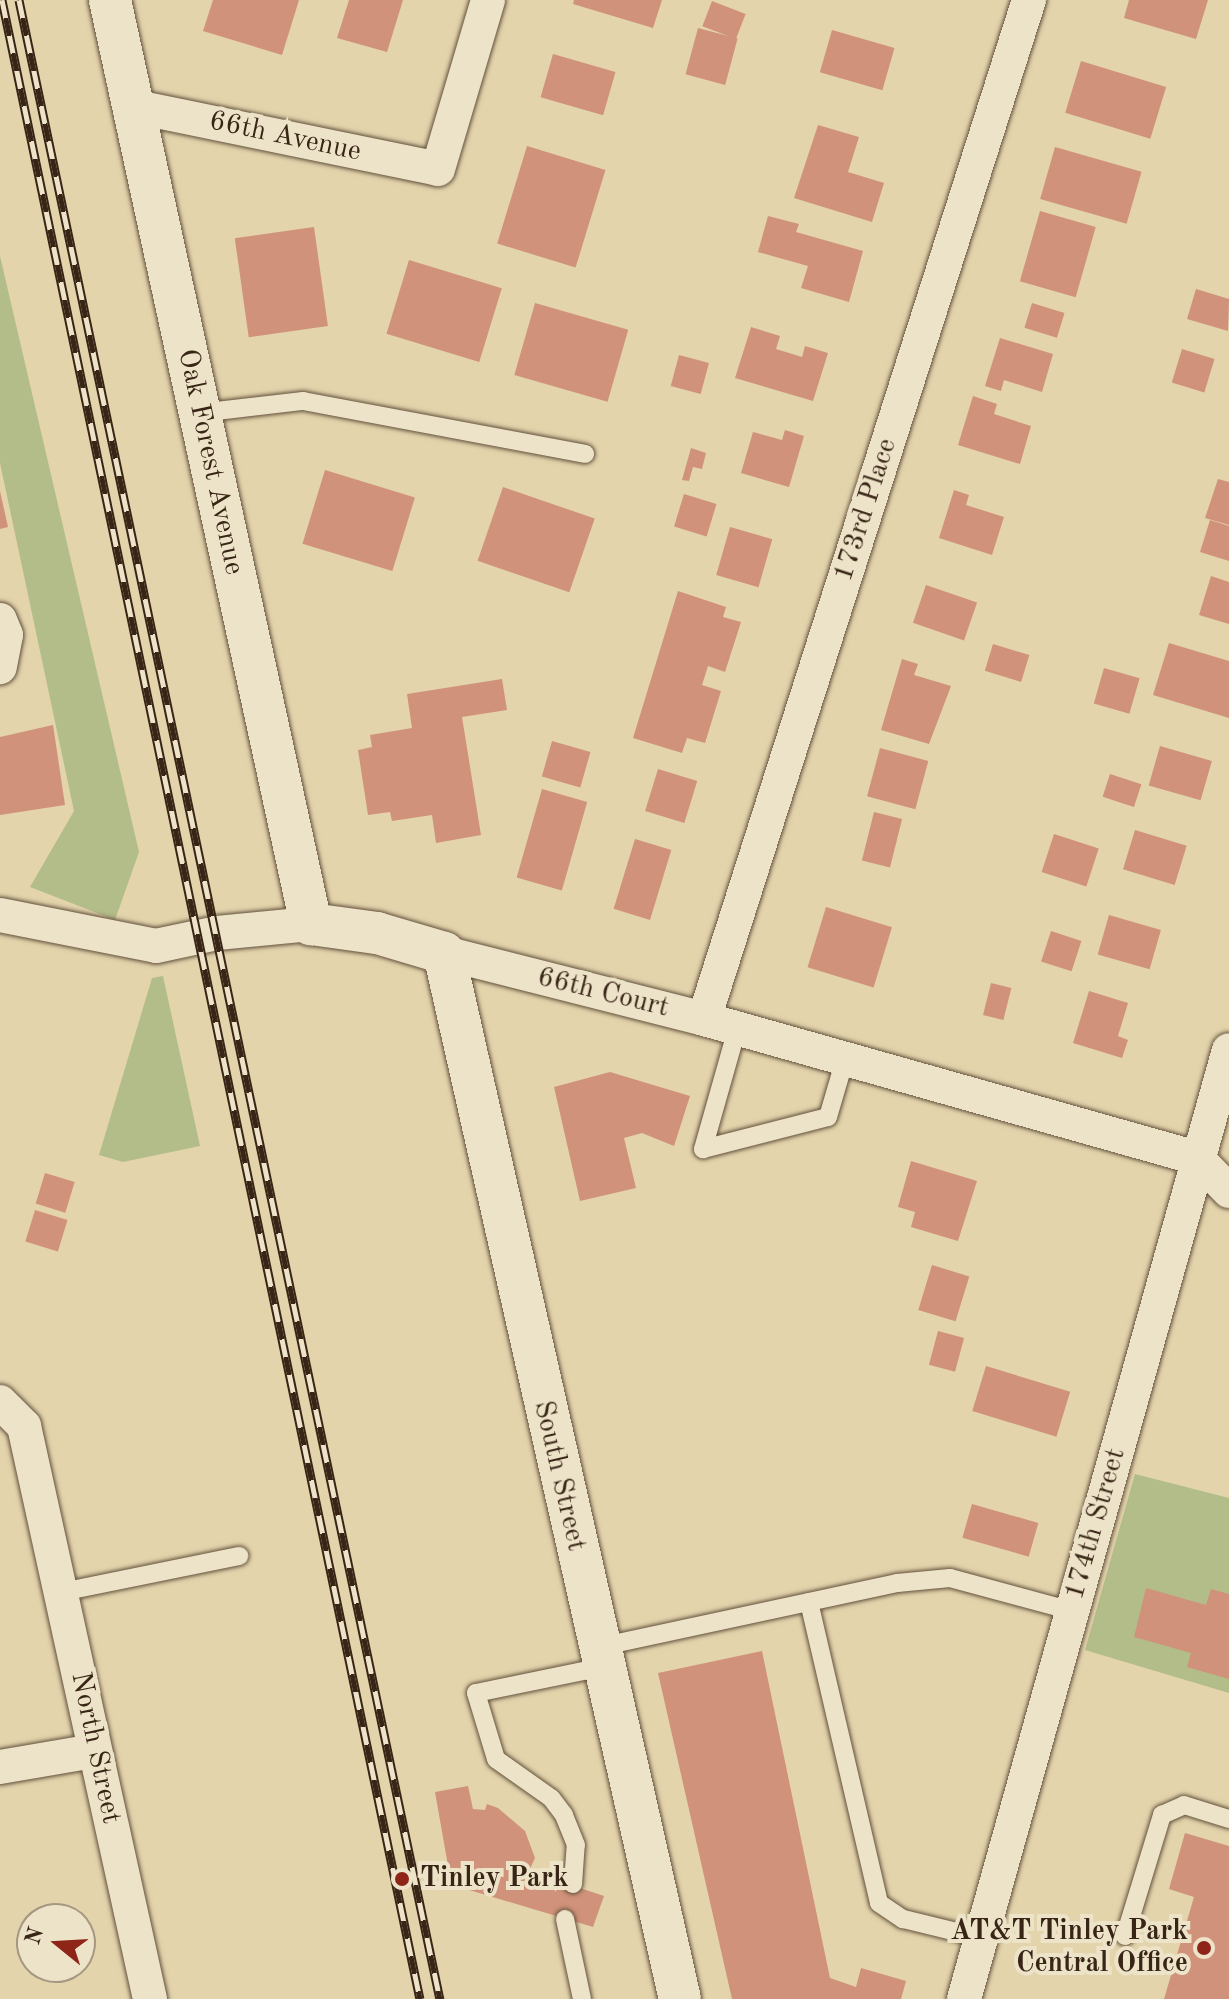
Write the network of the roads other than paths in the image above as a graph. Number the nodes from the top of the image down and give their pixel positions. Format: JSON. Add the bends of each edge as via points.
{"nodes":[{"id":1,"x":110,"y":0,"type":"edge"},
{"id":2,"x":488,"y":0,"type":"edge"},
{"id":3,"x":1029,"y":0,"type":"edge"},
{"id":4,"x":132,"y":106,"type":"junction"},
{"id":5,"x":199,"y":413,"type":"junction"},
{"id":6,"x":585,"y":454,"type":"dead end"},
{"id":7,"x":0,"y":620,"type":"edge"},
{"id":8,"x":0,"y":667,"type":"edge"},
{"id":9,"x":0,"y":915,"type":"edge"},
{"id":10,"x":311,"y":924,"type":"junction"},
{"id":11,"x":444,"y":953,"type":"junction"},
{"id":12,"x":704,"y":1019,"type":"junction"},
{"id":13,"x":737,"y":1029,"type":"junction"},
{"id":14,"x":1229,"y":1050,"type":"edge"},
{"id":15,"x":845,"y":1059,"type":"junction"},
{"id":16,"x":1197,"y":1158,"type":"junction"},
{"id":17,"x":1229,"y":1191,"type":"edge"},
{"id":18,"x":0,"y":1402,"type":"edge"},
{"id":19,"x":239,"y":1556,"type":"dead end"},
{"id":20,"x":62,"y":1592,"type":"junction"},
{"id":21,"x":809,"y":1602,"type":"junction"},
{"id":22,"x":1072,"y":1611,"type":"junction"},
{"id":23,"x":601,"y":1657,"type":"junction"},
{"id":24,"x":94,"y":1751,"type":"junction"},
{"id":25,"x":0,"y":1767,"type":"edge"},
{"id":26,"x":1229,"y":1819,"type":"edge"},
{"id":27,"x":573,"y":1884,"type":"dead end"},
{"id":28,"x":565,"y":1919,"type":"dead end"},
{"id":29,"x":1125,"y":1936,"type":"dead end"},
{"id":30,"x":981,"y":1938,"type":"junction"},
{"id":31,"x":150,"y":1999,"type":"edge"},
{"id":32,"x":582,"y":1999,"type":"edge"},
{"id":33,"x":679,"y":1999,"type":"edge"},
{"id":34,"x":964,"y":1999,"type":"edge"}],
"edges":[{"from":1,"to":4,"type":"street","name":"Oak Forest Avenue"},
{"from":2,"to":4,"type":"street","name":"66th Avenue","via":[[438,169]]},
{"from":3,"to":12,"type":"street","name":"173rd Place"},
{"from":4,"to":5,"type":"street","name":"Oak Forest Avenue"},
{"from":5,"to":6,"type":"lane","via":[[303,401]]},
{"from":5,"to":10,"type":"street","name":"Oak Forest Avenue"},
{"from":7,"to":8,"type":"street","via":[[6,635]]},
{"from":9,"to":10,"type":"street","name":"66th Court","via":[[156,946]]},
{"from":10,"to":11,"type":"street","name":"66th Court","via":[[377,933]]},
{"from":11,"to":12,"type":"street","name":"66th Court"},
{"from":11,"to":23,"type":"street","name":"South Street"},
{"from":12,"to":13,"type":"street","name":"66th Court"},
{"from":13,"to":15,"type":"street","name":"66th Court"},
{"from":13,"to":15,"type":"lane","via":[[703,1149],[828,1117]]},
{"from":14,"to":16,"type":"street","name":"174th Street"},
{"from":15,"to":16,"type":"street","name":"66th Court"},
{"from":16,"to":17,"type":"street"},
{"from":16,"to":22,"type":"street","name":"174th Street"},
{"from":18,"to":20,"type":"street","name":"North Street","via":[[24,1426]]},
{"from":19,"to":20,"type":"lane"},
{"from":20,"to":24,"type":"street","name":"North Street"},
{"from":21,"to":22,"type":"lane","via":[[950,1578]]},
{"from":21,"to":23,"type":"lane"},
{"from":21,"to":30,"type":"lane","via":[[879,1903],[903,1919]]},
{"from":22,"to":30,"type":"street","name":"174th Street"},
{"from":23,"to":27,"type":"lane","via":[[476,1693],[496,1759],[551,1798],[564,1815],[576,1845]]},
{"from":23,"to":33,"type":"street","name":"South Street"},
{"from":24,"to":25,"type":"street"},
{"from":24,"to":31,"type":"street","name":"North Street"},
{"from":26,"to":29,"type":"lane","via":[[1184,1805],[1162,1815]]},
{"from":28,"to":32,"type":"lane"},
{"from":30,"to":34,"type":"street","name":"174th Street"}]}
